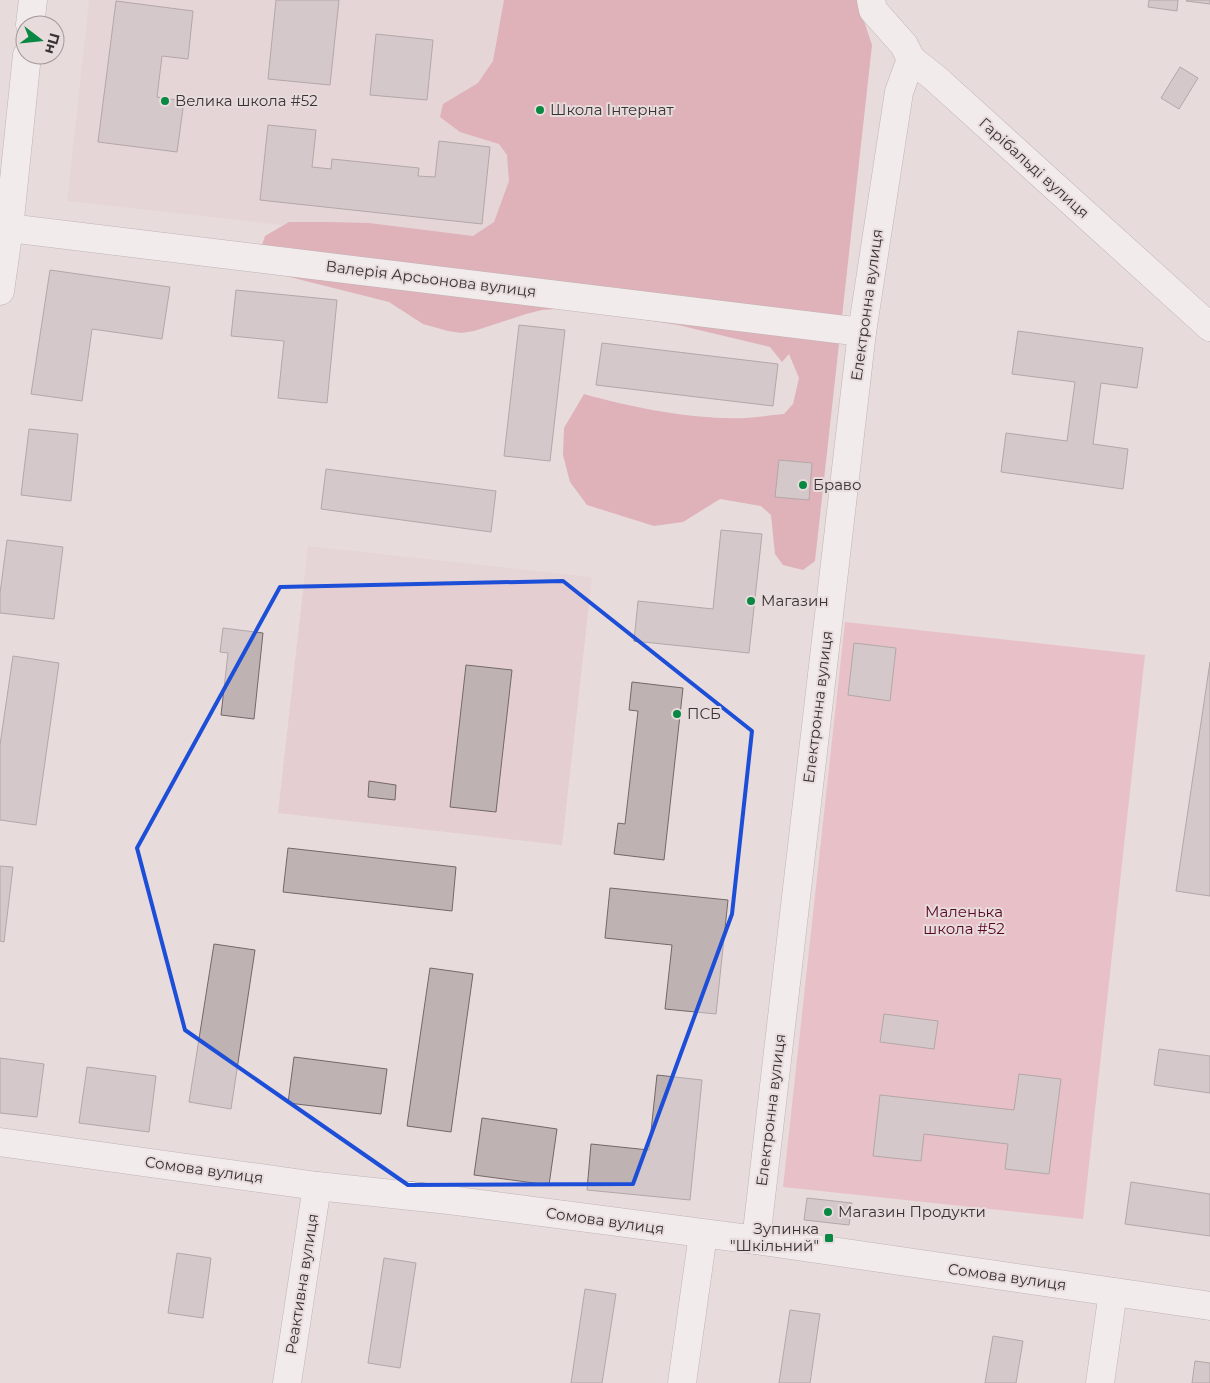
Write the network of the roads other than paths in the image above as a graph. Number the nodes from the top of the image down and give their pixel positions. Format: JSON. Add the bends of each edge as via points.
{"nodes":[{"id":1,"x":33,"y":0,"type":"edge"},
{"id":2,"x":871,"y":0,"type":"edge"},
{"id":3,"x":31,"y":15,"type":"edge"},
{"id":4,"x":911,"y":59,"type":"junction"},
{"id":5,"x":26,"y":65,"type":"edge"},
{"id":6,"x":5,"y":227,"type":"edge"},
{"id":7,"x":0,"y":291,"type":"edge"},
{"id":8,"x":1210,"y":327,"type":"edge"},
{"id":9,"x":862,"y":332,"type":"junction"},
{"id":10,"x":0,"y":1142,"type":"edge"},
{"id":11,"x":317,"y":1186,"type":"junction"},
{"id":12,"x":702,"y":1234,"type":"junction"},
{"id":13,"x":756,"y":1240,"type":"junction"},
{"id":14,"x":1113,"y":1292,"type":"junction"},
{"id":15,"x":1210,"y":1306,"type":"edge"},
{"id":16,"x":287,"y":1383,"type":"edge"},
{"id":17,"x":682,"y":1383,"type":"edge"},
{"id":18,"x":1100,"y":1383,"type":"edge"}],
"edges":[{"from":1,"to":3,"type":"street"},
{"from":2,"to":4,"type":"street","name":"Гарібальді вулиця","via":[[873,10],[904,45]]},
{"from":4,"to":8,"type":"street","name":"Гарібальді вулиця"},
{"from":4,"to":9,"type":"street","name":"Електронна вулиця","via":[[899,92]]},
{"from":5,"to":6,"type":"street"},
{"from":6,"to":7,"type":"street"},
{"from":6,"to":9,"type":"street","name":"Валерія Арсьонова вулиця"},
{"from":9,"to":13,"type":"street","name":"Електронна вулиця"},
{"from":10,"to":11,"type":"street","name":"Сомова вулиця"},
{"from":11,"to":12,"type":"street","name":"Сомова вулиця"},
{"from":11,"to":16,"type":"street","name":"Реактивна вулиця"},
{"from":12,"to":13,"type":"street","name":"Сомова вулиця"},
{"from":12,"to":17,"type":"street"},
{"from":13,"to":14,"type":"street","name":"Сомова вулиця"},
{"from":14,"to":15,"type":"street","name":"Сомова вулиця"},
{"from":14,"to":18,"type":"street"}]}
